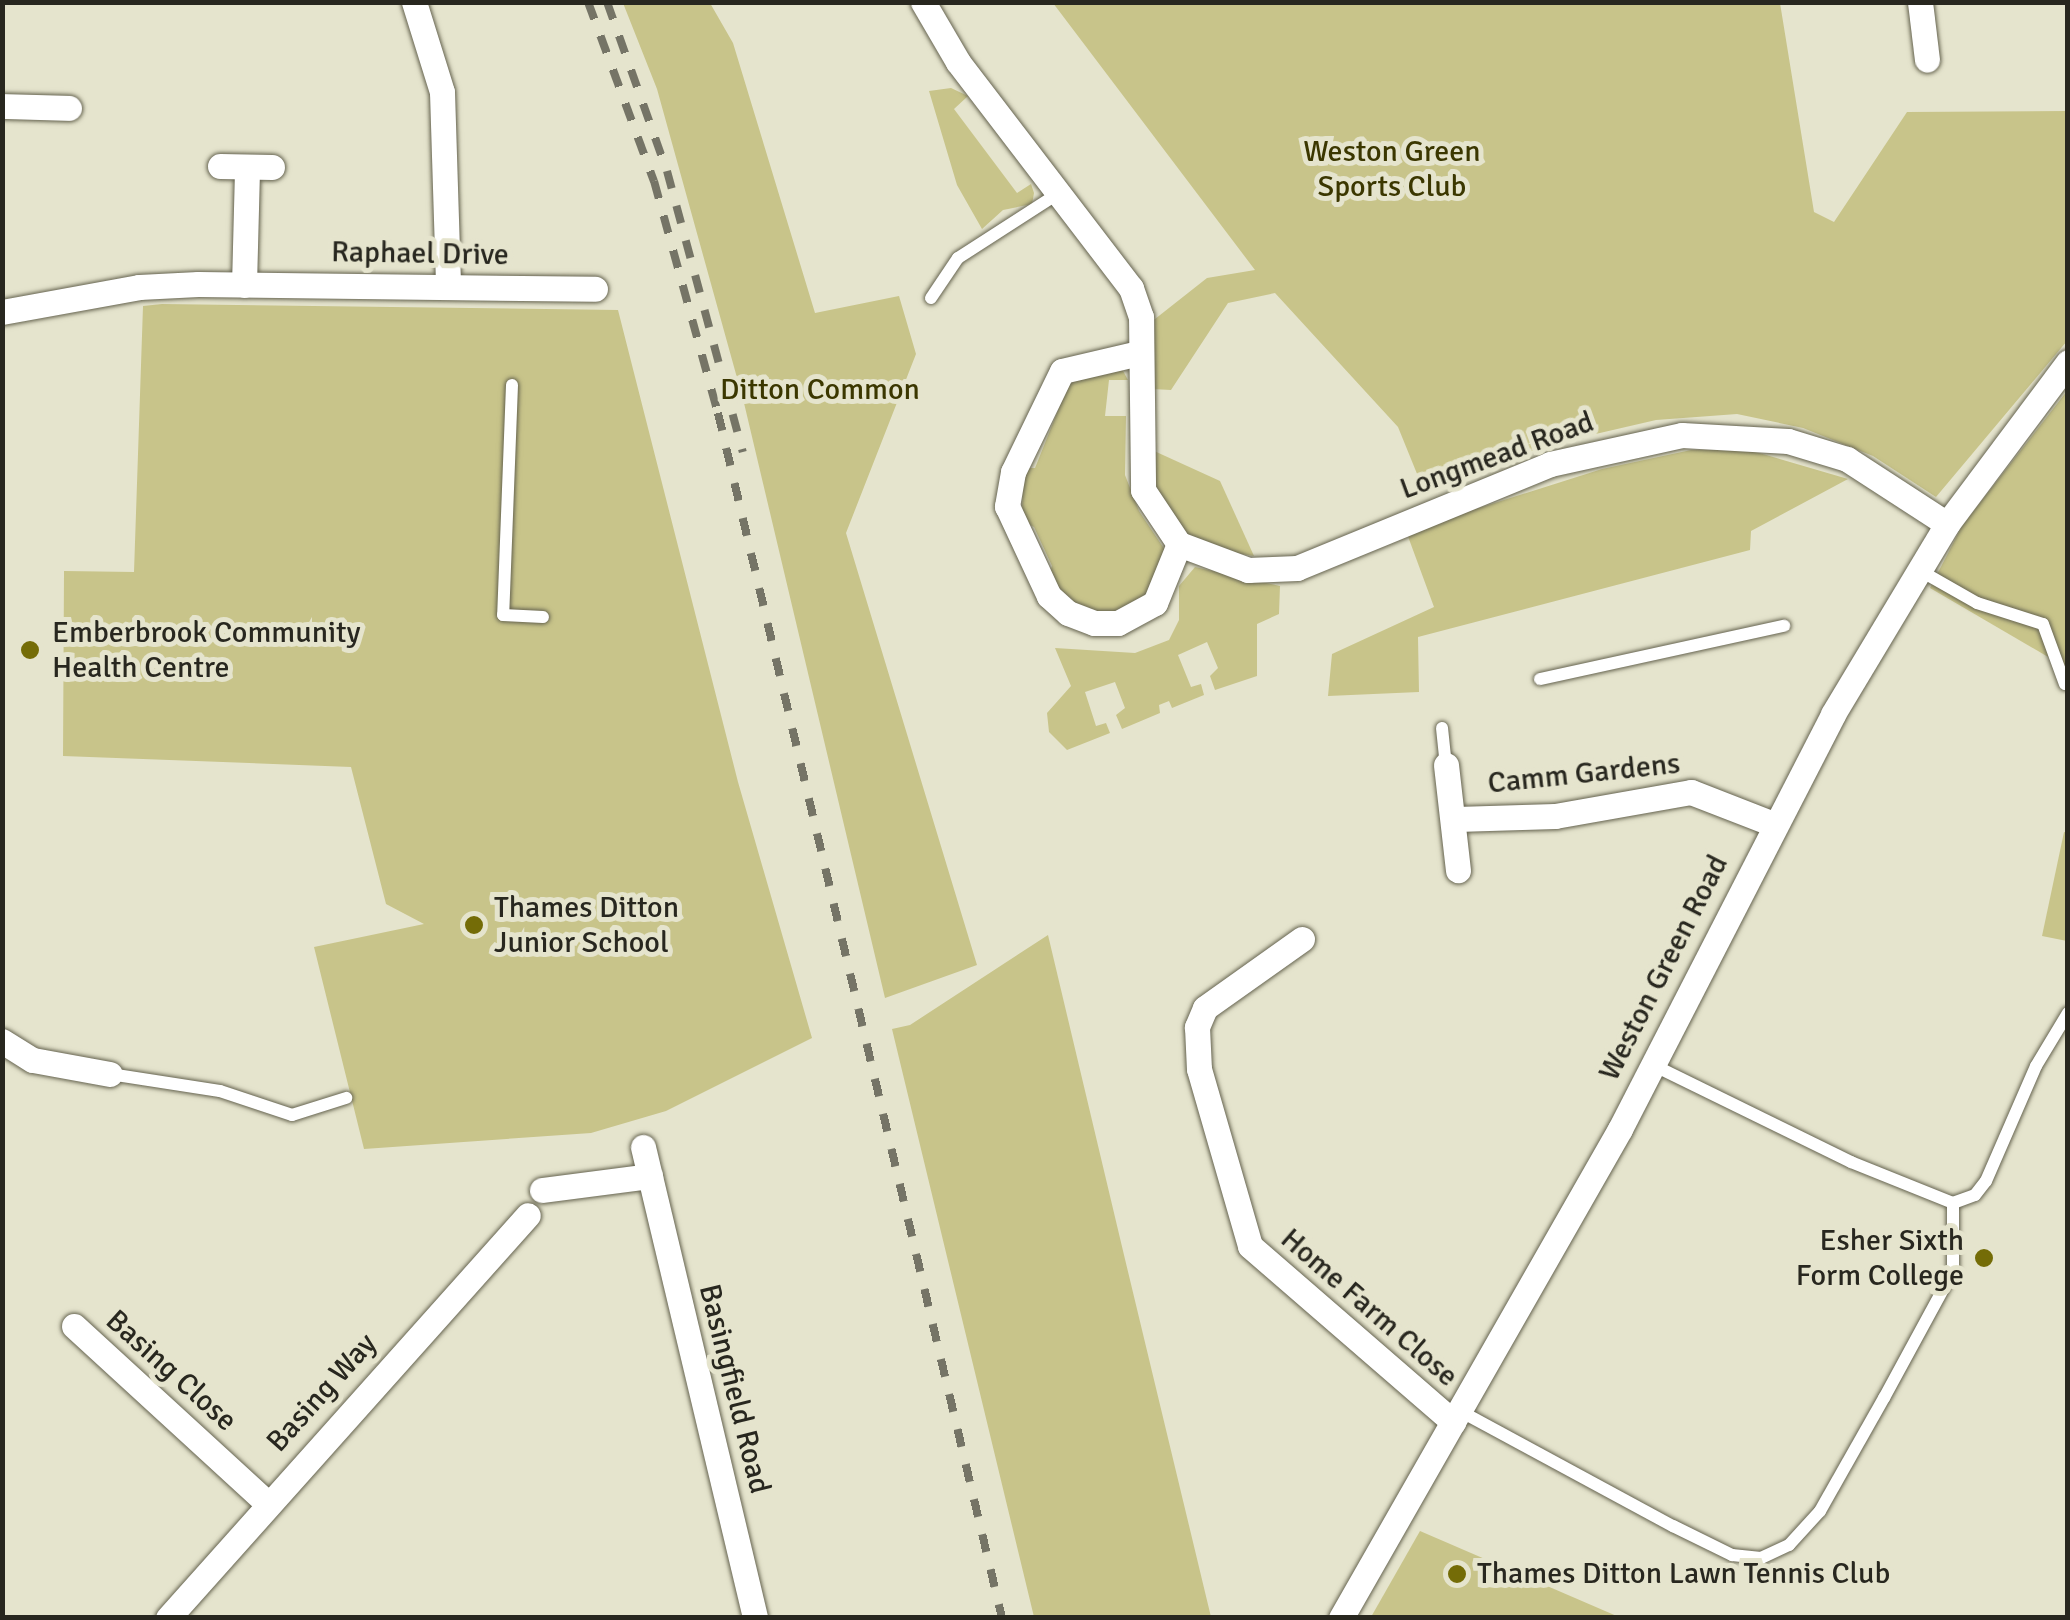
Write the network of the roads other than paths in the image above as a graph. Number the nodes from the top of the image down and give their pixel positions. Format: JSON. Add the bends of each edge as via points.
{"nodes":[{"id":1,"x":414,"y":2,"type":"edge"},
{"id":2,"x":923,"y":2,"type":"edge"},
{"id":3,"x":1920,"y":2,"type":"edge"},
{"id":4,"x":1928,"y":60,"type":"dead end"},
{"id":5,"x":2,"y":106,"type":"edge"},
{"id":6,"x":69,"y":108,"type":"dead end"},
{"id":7,"x":220,"y":166,"type":"dead end"},
{"id":8,"x":1059,"y":193,"type":"junction"},
{"id":9,"x":244,"y":284,"type":"junction"},
{"id":10,"x":448,"y":286,"type":"junction"},
{"id":11,"x":595,"y":288,"type":"dead end"},
{"id":12,"x":931,"y":298,"type":"dead end"},
{"id":13,"x":2,"y":312,"type":"edge"},
{"id":14,"x":1139,"y":352,"type":"junction"},
{"id":15,"x":2068,"y":362,"type":"edge"},
{"id":16,"x":512,"y":385,"type":"dead end"},
{"id":17,"x":1947,"y":524,"type":"junction"},
{"id":18,"x":1179,"y":544,"type":"junction"},
{"id":19,"x":1919,"y":570,"type":"junction"},
{"id":20,"x":542,"y":617,"type":"dead end"},
{"id":21,"x":1784,"y":626,"type":"dead end"},
{"id":22,"x":1540,"y":679,"type":"dead end"},
{"id":23,"x":2066,"y":684,"type":"edge"},
{"id":24,"x":1442,"y":728,"type":"dead end"},
{"id":25,"x":1446,"y":765,"type":"joint"},
{"id":26,"x":1456,"y":819,"type":"junction"},
{"id":27,"x":1773,"y":824,"type":"junction"},
{"id":28,"x":1458,"y":870,"type":"dead end"},
{"id":29,"x":1302,"y":939,"type":"dead end"},
{"id":30,"x":2068,"y":1013,"type":"edge"},
{"id":31,"x":2,"y":1042,"type":"edge"},
{"id":32,"x":1652,"y":1064,"type":"junction"},
{"id":33,"x":110,"y":1074,"type":"joint"},
{"id":34,"x":346,"y":1098,"type":"dead end"},
{"id":35,"x":642,"y":1147,"type":"dead end"},
{"id":36,"x":650,"y":1176,"type":"junction"},
{"id":37,"x":542,"y":1190,"type":"dead end"},
{"id":38,"x":1953,"y":1204,"type":"junction"},
{"id":39,"x":528,"y":1215,"type":"dead end"},
{"id":40,"x":74,"y":1326,"type":"dead end"},
{"id":41,"x":1456,"y":1417,"type":"junction"},
{"id":42,"x":268,"y":1504,"type":"junction"},
{"id":43,"x":168,"y":1618,"type":"edge"},
{"id":44,"x":756,"y":1618,"type":"edge"},
{"id":45,"x":1341,"y":1618,"type":"edge"}],
"edges":[{"from":1,"to":10,"type":"street","via":[[442,92]]},
{"from":2,"to":8,"type":"street","via":[[951,67]]},
{"from":3,"to":4,"type":"street"},
{"from":5,"to":6,"type":"street"},
{"from":7,"to":9,"type":"street","via":[[260,167]]},
{"from":8,"to":12,"type":"lane","via":[[958,258]]},
{"from":8,"to":14,"type":"street","via":[[1132,288]]},
{"from":9,"to":10,"type":"street","name":"Raphael Drive"},
{"from":9,"to":13,"type":"street","name":"Raphael Drive","via":[[139,286]]},
{"from":10,"to":11,"type":"street","name":"Raphael Drive"},
{"from":14,"to":18,"type":"street","via":[[1143,490]]},
{"from":14,"to":18,"type":"street","via":[[1062,371],[1013,472],[1007,506],[1049,596],[1068,614],[1094,623],[1118,623],[1154,602]]},
{"from":15,"to":17,"type":"street","name":"Weston Green Road"},
{"from":16,"to":20,"type":"lane","via":[[503,615]]},
{"from":17,"to":18,"type":"street","name":"Longmead Road","via":[[1847,459],[1788,441],[1699,435],[1550,464],[1297,568],[1248,570]]},
{"from":17,"to":19,"type":"street","name":"Weston Green Road"},
{"from":19,"to":23,"type":"lane","via":[[1977,603],[2043,624]]},
{"from":19,"to":27,"type":"street","name":"Weston Green Road"},
{"from":21,"to":22,"type":"lane"},
{"from":24,"to":25,"type":"lane"},
{"from":25,"to":26,"type":"street","name":"Camm Gardens"},
{"from":26,"to":27,"type":"street","name":"Camm Gardens","via":[[1555,816],[1692,792]]},
{"from":26,"to":28,"type":"street","name":"Camm Gardens"},
{"from":27,"to":32,"type":"street","name":"Weston Green Road"},
{"from":29,"to":41,"type":"street","name":"Home Farm Close","via":[[1206,1008],[1197,1026],[1199,1070],[1250,1246]]},
{"from":30,"to":38,"type":"lane","via":[[2036,1066],[1986,1181]]},
{"from":31,"to":33,"type":"street","via":[[33,1060]]},
{"from":32,"to":38,"type":"lane"},
{"from":32,"to":41,"type":"street","name":"Weston Green Road"},
{"from":33,"to":34,"type":"lane","via":[[220,1091],[292,1115]]},
{"from":35,"to":36,"type":"street","name":"Basingfield Road"},
{"from":36,"to":37,"type":"street"},
{"from":36,"to":44,"type":"street","name":"Basingfield Road"},
{"from":38,"to":41,"type":"lane","via":[[1953,1270],[1820,1510],[1774,1553],[1732,1554]]},
{"from":39,"to":42,"type":"street","name":"Basing Way"},
{"from":40,"to":42,"type":"street","name":"Basing Close"},
{"from":41,"to":45,"type":"street","name":"Weston Green Road"},
{"from":42,"to":43,"type":"street","name":"Basing Way"}]}
